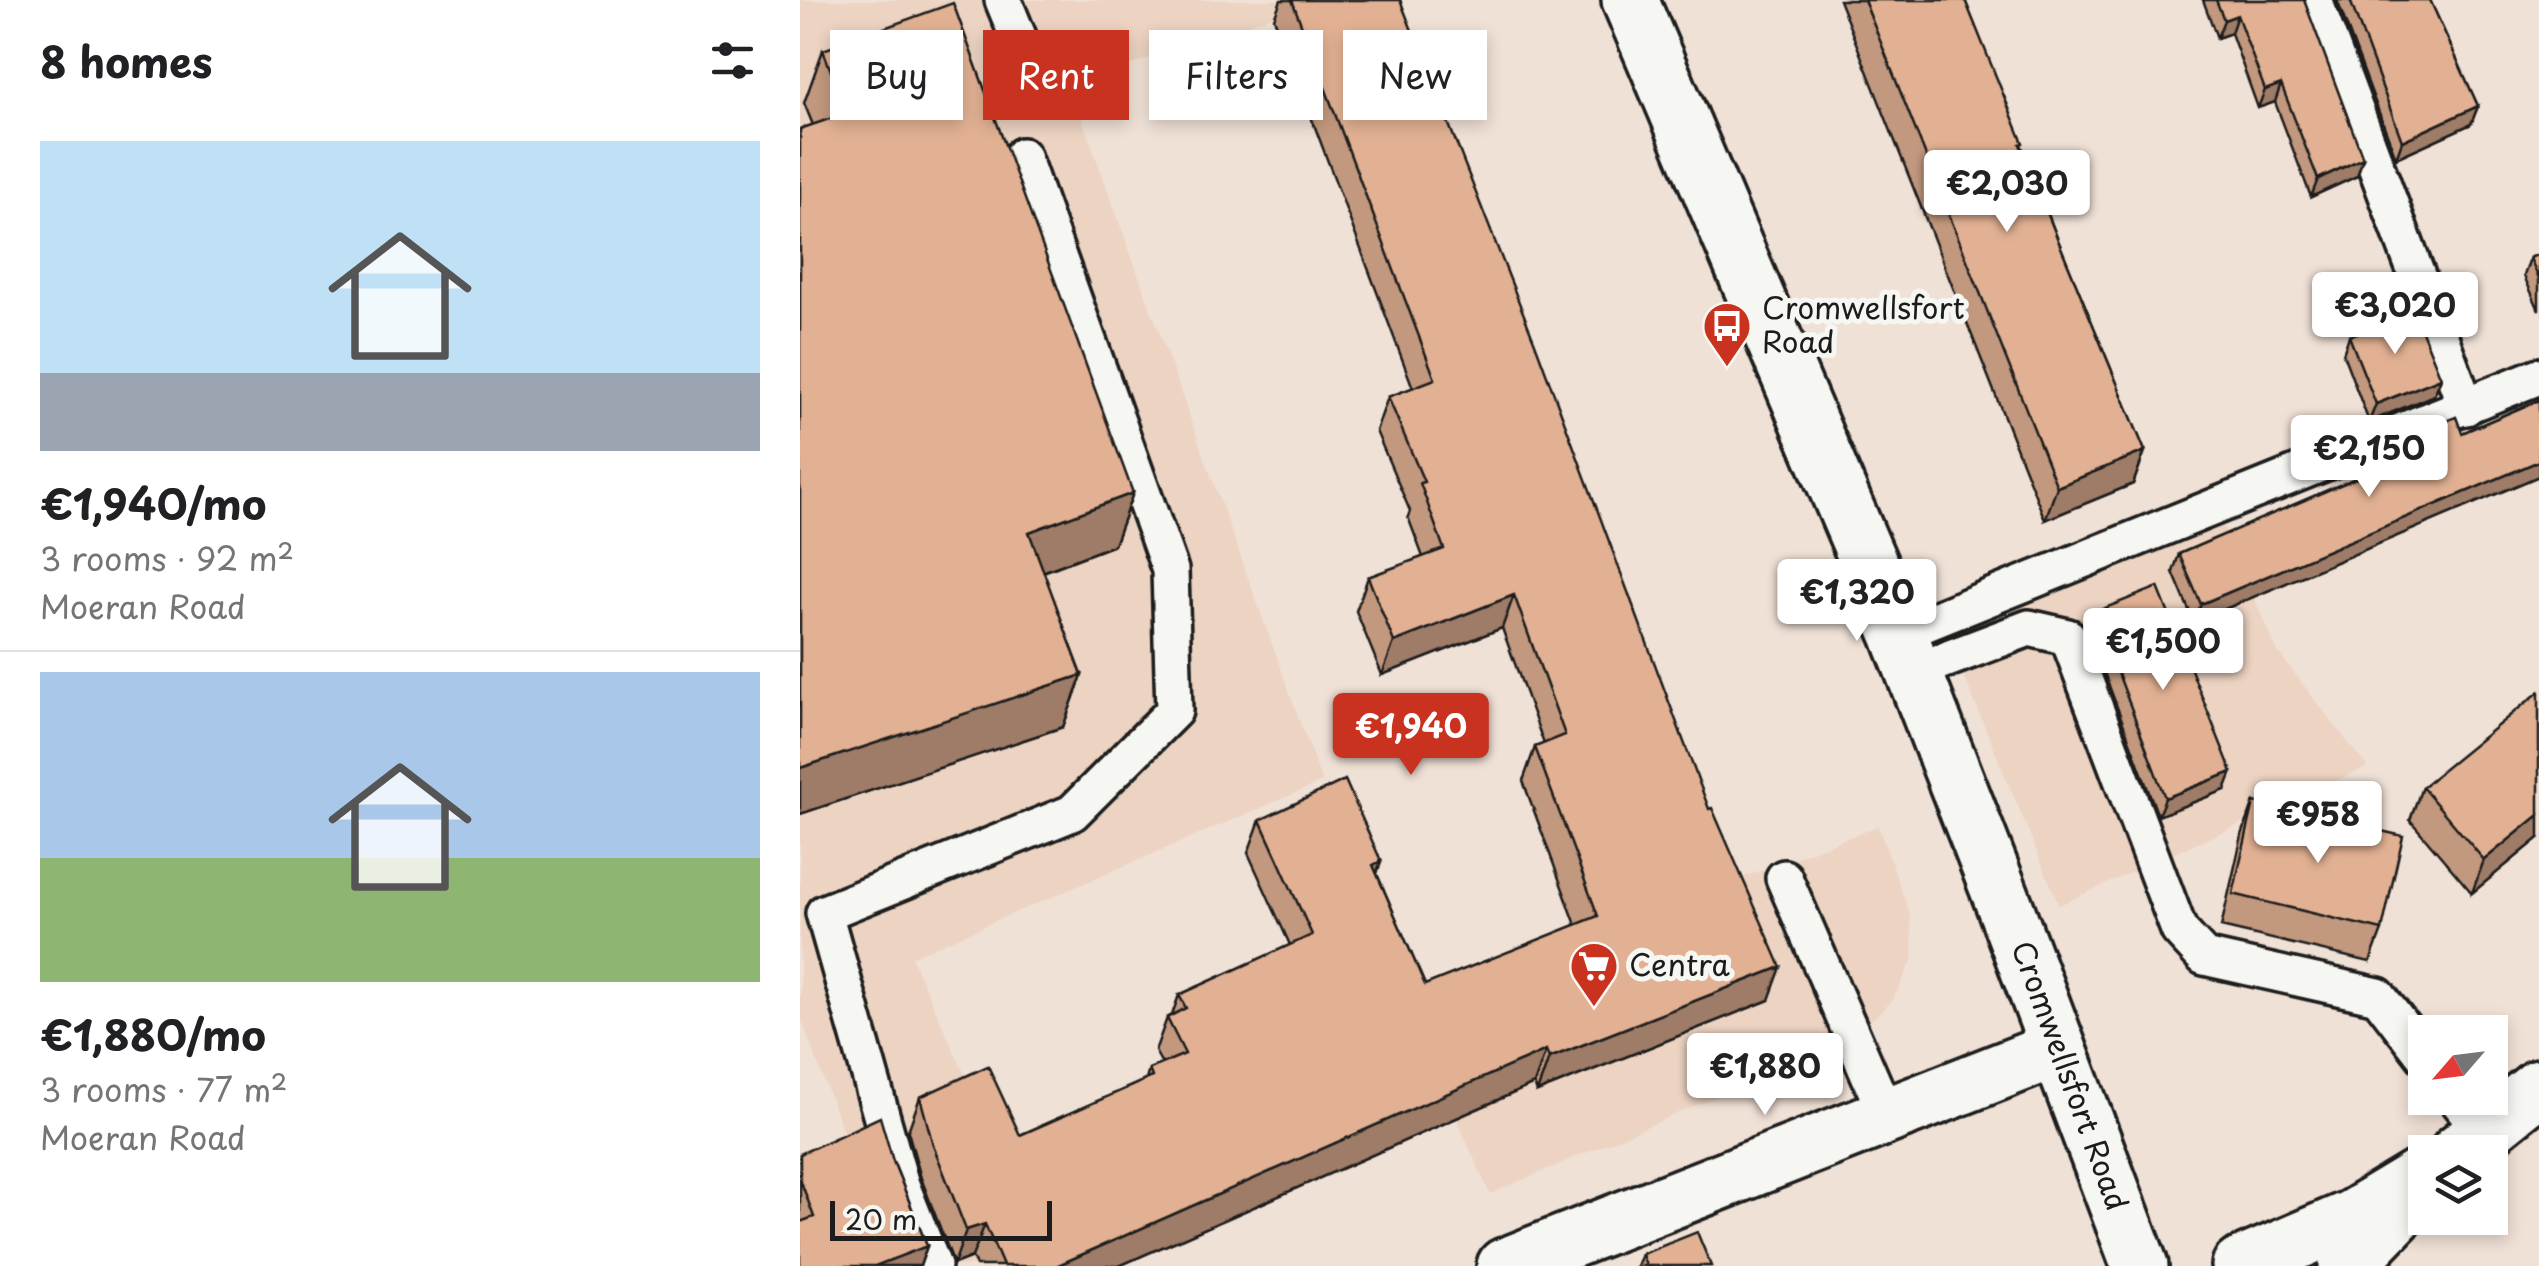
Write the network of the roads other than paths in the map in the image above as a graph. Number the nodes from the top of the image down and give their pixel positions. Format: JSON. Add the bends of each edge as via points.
{"nodes":[{"id":1,"x":1003,"y":0,"type":"edge"},
{"id":2,"x":1630,"y":0,"type":"edge"},
{"id":3,"x":2314,"y":0,"type":"edge"},
{"id":4,"x":1015,"y":30,"type":"edge"},
{"id":5,"x":1022,"y":156,"type":"dead end"},
{"id":6,"x":2539,"y":376,"type":"edge"},
{"id":7,"x":2466,"y":407,"type":"junction"},
{"id":8,"x":1906,"y":653,"type":"junction"},
{"id":9,"x":1784,"y":878,"type":"dead end"},
{"id":10,"x":2408,"y":1035,"type":"edge"},
{"id":11,"x":2057,"y":1049,"type":"junction"},
{"id":12,"x":2539,"y":1087,"type":"edge"},
{"id":13,"x":1887,"y":1116,"type":"junction"},
{"id":14,"x":2466,"y":1127,"type":"edge"},
{"id":15,"x":2408,"y":1184,"type":"edge"},
{"id":16,"x":2408,"y":1203,"type":"edge"},
{"id":17,"x":1521,"y":1263,"type":"edge"},
{"id":18,"x":933,"y":1266,"type":"edge"},
{"id":19,"x":2140,"y":1266,"type":"edge"},
{"id":20,"x":2240,"y":1266,"type":"edge"},
{"id":21,"x":2347,"y":1266,"type":"edge"}],
"edges":[{"from":1,"to":4,"type":"lane"},
{"from":2,"to":8,"type":"main road","name":"Cromwellsfort Road"},
{"from":3,"to":7,"type":"lane"},
{"from":5,"to":18,"type":"lane","via":[[1170,570],[1174,711],[1072,812],[824,913],[901,1185]]},
{"from":6,"to":7,"type":"lane"},
{"from":7,"to":8,"type":"lane"},
{"from":8,"to":10,"type":"lane","via":[[2029,628],[2068,637],[2178,930],[2204,957],[2378,996]]},
{"from":8,"to":11,"type":"main road","name":"Cromwellsfort Road"},
{"from":9,"to":13,"type":"lane"},
{"from":11,"to":13,"type":"main road"},
{"from":11,"to":19,"type":"main road","name":"Cromwellsfort Road"},
{"from":12,"to":14,"type":"main road"},
{"from":13,"to":17,"type":"main road"},
{"from":15,"to":20,"type":"main road","via":[[2352,1218]]},
{"from":16,"to":21,"type":"main road"}]}
